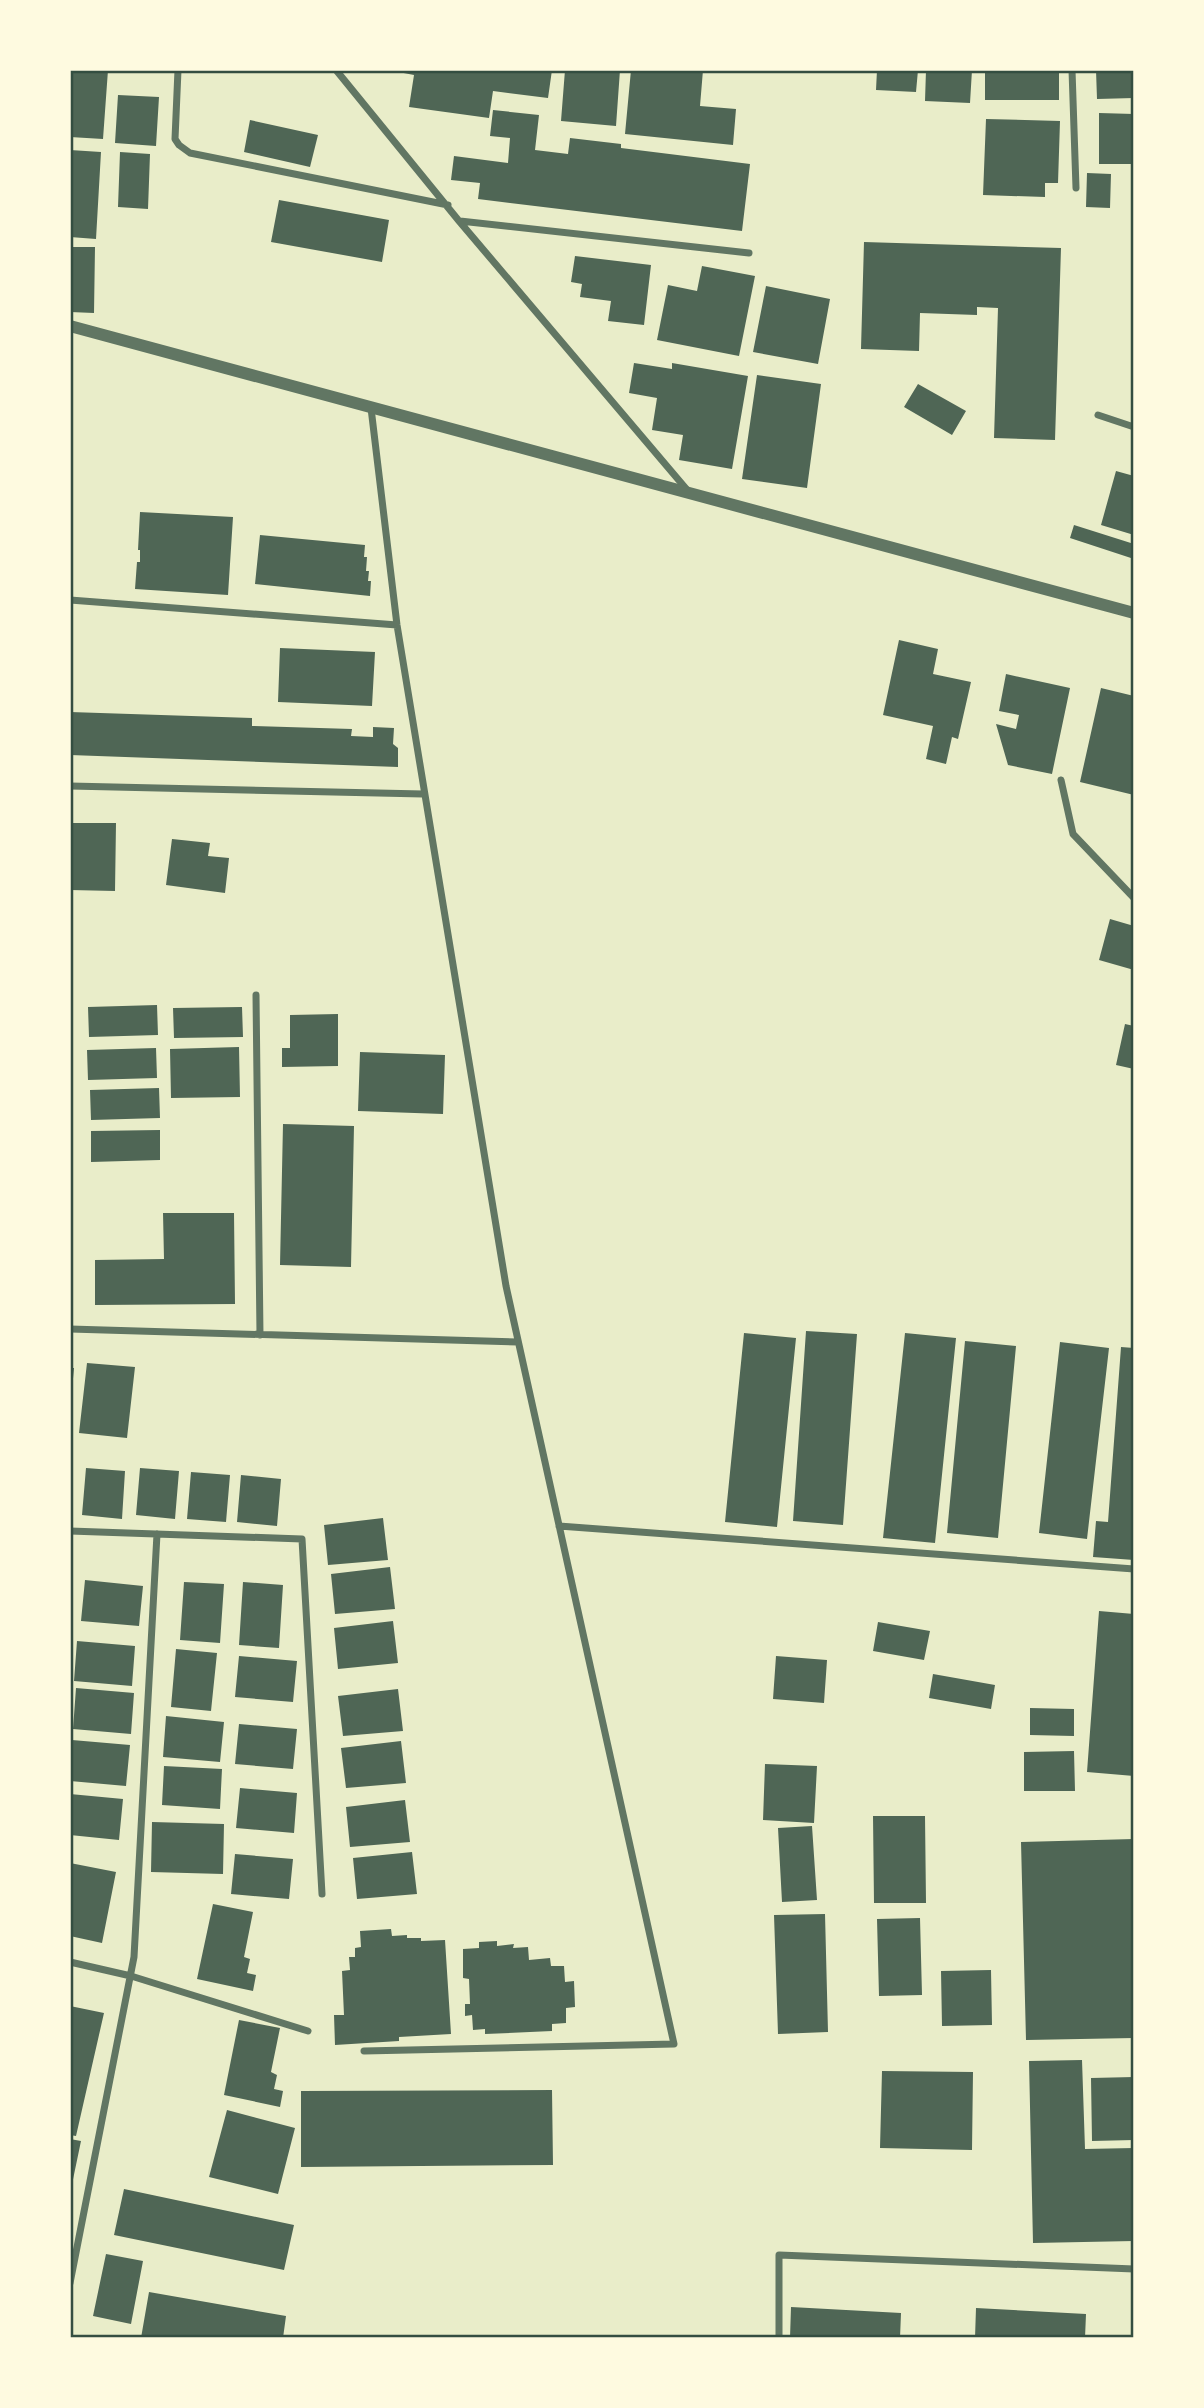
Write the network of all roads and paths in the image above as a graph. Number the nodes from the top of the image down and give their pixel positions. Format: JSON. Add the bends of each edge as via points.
{"nodes":[{"id":1,"x":178,"y":70,"type":"edge"},
{"id":2,"x":335,"y":70,"type":"edge"},
{"id":3,"x":1072,"y":70,"type":"edge"},
{"id":4,"x":1076,"y":188,"type":"dead end"},
{"id":5,"x":448,"y":205,"type":"junction"},
{"id":6,"x":459,"y":221,"type":"junction"},
{"id":7,"x":749,"y":253,"type":"dead end"},
{"id":8,"x":70,"y":326,"type":"edge"},
{"id":9,"x":372,"y":408,"type":"junction"},
{"id":10,"x":1098,"y":415,"type":"dead end"},
{"id":11,"x":1134,"y":427,"type":"edge"},
{"id":12,"x":691,"y":494,"type":"junction"},
{"id":13,"x":70,"y":600,"type":"edge"},
{"id":14,"x":1134,"y":613,"type":"edge"},
{"id":15,"x":397,"y":625,"type":"junction"},
{"id":16,"x":1061,"y":780,"type":"dead end"},
{"id":17,"x":70,"y":786,"type":"edge"},
{"id":18,"x":423,"y":794,"type":"junction"},
{"id":19,"x":1134,"y":898,"type":"edge"},
{"id":20,"x":256,"y":995,"type":"dead end"},
{"id":21,"x":70,"y":1329,"type":"edge"},
{"id":22,"x":260,"y":1335,"type":"junction"},
{"id":23,"x":518,"y":1342,"type":"junction"},
{"id":24,"x":559,"y":1527,"type":"junction"},
{"id":25,"x":70,"y":1531,"type":"edge"},
{"id":26,"x":157,"y":1534,"type":"junction"},
{"id":27,"x":1134,"y":1569,"type":"edge"},
{"id":28,"x":322,"y":1894,"type":"dead end"},
{"id":29,"x":70,"y":1962,"type":"edge"},
{"id":30,"x":131,"y":1976,"type":"junction"},
{"id":31,"x":308,"y":2031,"type":"dead end"},
{"id":32,"x":364,"y":2051,"type":"dead end"},
{"id":33,"x":1134,"y":2269,"type":"edge"},
{"id":34,"x":70,"y":2283,"type":"edge"},
{"id":35,"x":779,"y":2338,"type":"edge"}],
"edges":[{"from":1,"to":5,"type":"street","via":[[176,139],[190,153]]},
{"from":2,"to":5,"type":"street"},
{"from":3,"to":4,"type":"street"},
{"from":5,"to":6,"type":"street"},
{"from":6,"to":7,"type":"street"},
{"from":6,"to":12,"type":"street"},
{"from":8,"to":9,"type":"street"},
{"from":9,"to":12,"type":"street"},
{"from":9,"to":15,"type":"street"},
{"from":10,"to":11,"type":"street"},
{"from":12,"to":14,"type":"street"},
{"from":13,"to":15,"type":"street"},
{"from":15,"to":18,"type":"street"},
{"from":16,"to":19,"type":"street","via":[[1073,834]]},
{"from":17,"to":18,"type":"street"},
{"from":18,"to":23,"type":"street"},
{"from":20,"to":22,"type":"street"},
{"from":21,"to":22,"type":"street"},
{"from":22,"to":23,"type":"street"},
{"from":23,"to":24,"type":"street"},
{"from":24,"to":27,"type":"street"},
{"from":24,"to":32,"type":"street","via":[[674,2044]]},
{"from":25,"to":26,"type":"street"},
{"from":26,"to":28,"type":"street","via":[[302,1539]]},
{"from":26,"to":30,"type":"street"},
{"from":29,"to":30,"type":"street"},
{"from":30,"to":31,"type":"street"},
{"from":30,"to":34,"type":"street"},
{"from":33,"to":35,"type":"street","via":[[779,2255]]}]}
